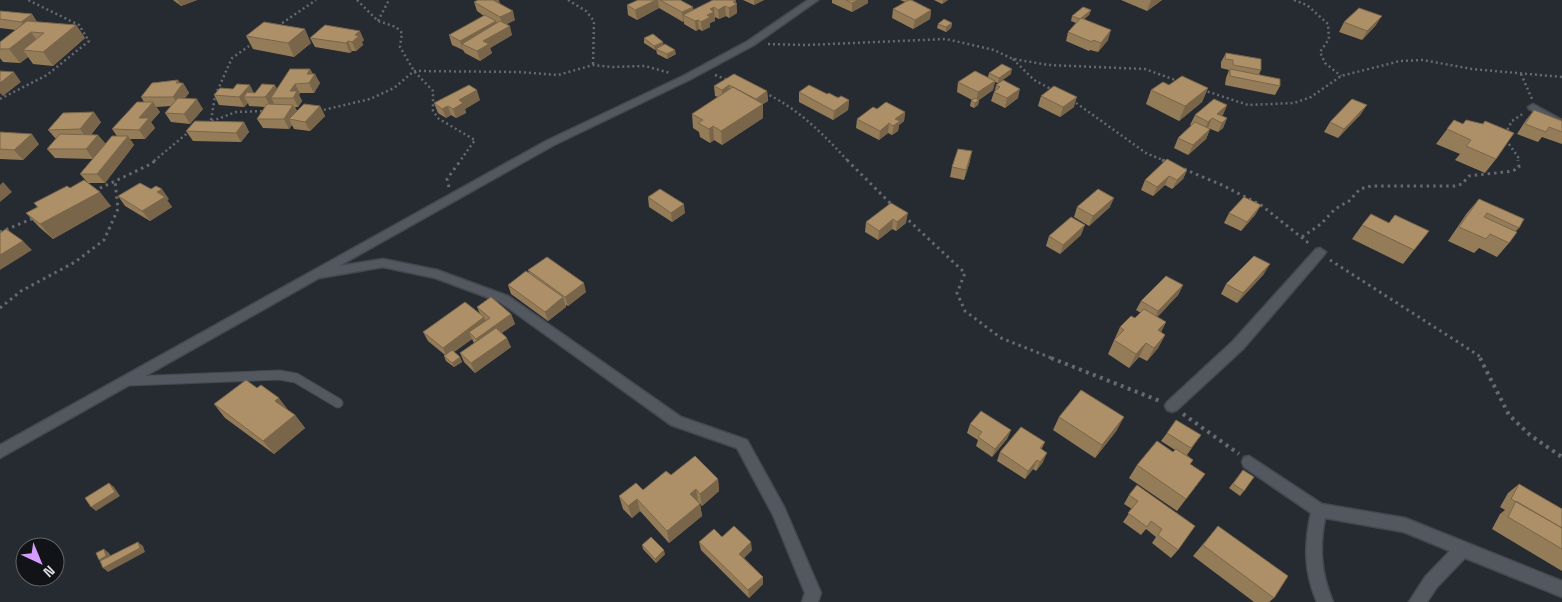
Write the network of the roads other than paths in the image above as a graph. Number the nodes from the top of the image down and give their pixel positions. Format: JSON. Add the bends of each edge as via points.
{"nodes":[{"id":1,"x":814,"y":0,"type":"edge"},
{"id":2,"x":1533,"y":108,"type":"edge"},
{"id":3,"x":1562,"y":124,"type":"edge"},
{"id":4,"x":1320,"y":252,"type":"road end"},
{"id":5,"x":312,"y":276,"type":"junction"},
{"id":6,"x":126,"y":381,"type":"junction"},
{"id":7,"x":338,"y":403,"type":"dead end"},
{"id":8,"x":1172,"y":406,"type":"road end"},
{"id":9,"x":0,"y":452,"type":"edge"},
{"id":10,"x":1250,"y":462,"type":"road end"},
{"id":11,"x":1320,"y":510,"type":"junction"},
{"id":12,"x":1463,"y":549,"type":"junction"},
{"id":13,"x":1562,"y":589,"type":"edge"},
{"id":14,"x":810,"y":602,"type":"edge"},
{"id":15,"x":1325,"y":602,"type":"edge"},
{"id":16,"x":1417,"y":602,"type":"edge"}],
"edges":[{"from":1,"to":5,"type":"street","via":[[751,43],[550,144]]},
{"from":2,"to":3,"type":"street"},
{"from":4,"to":8,"type":"street","via":[[1238,345]]},
{"from":5,"to":6,"type":"street"},
{"from":5,"to":14,"type":"street","via":[[384,263],[438,274],[504,299],[676,421],[742,444],[779,512],[812,593]]},
{"from":6,"to":7,"type":"lane","via":[[279,375],[296,378]]},
{"from":6,"to":9,"type":"street"},
{"from":10,"to":11,"type":"street"},
{"from":11,"to":12,"type":"street","via":[[1405,525]]},
{"from":11,"to":15,"type":"street","via":[[1312,544],[1317,585]]},
{"from":12,"to":13,"type":"street"},
{"from":12,"to":16,"type":"street","via":[[1431,582]]}]}
